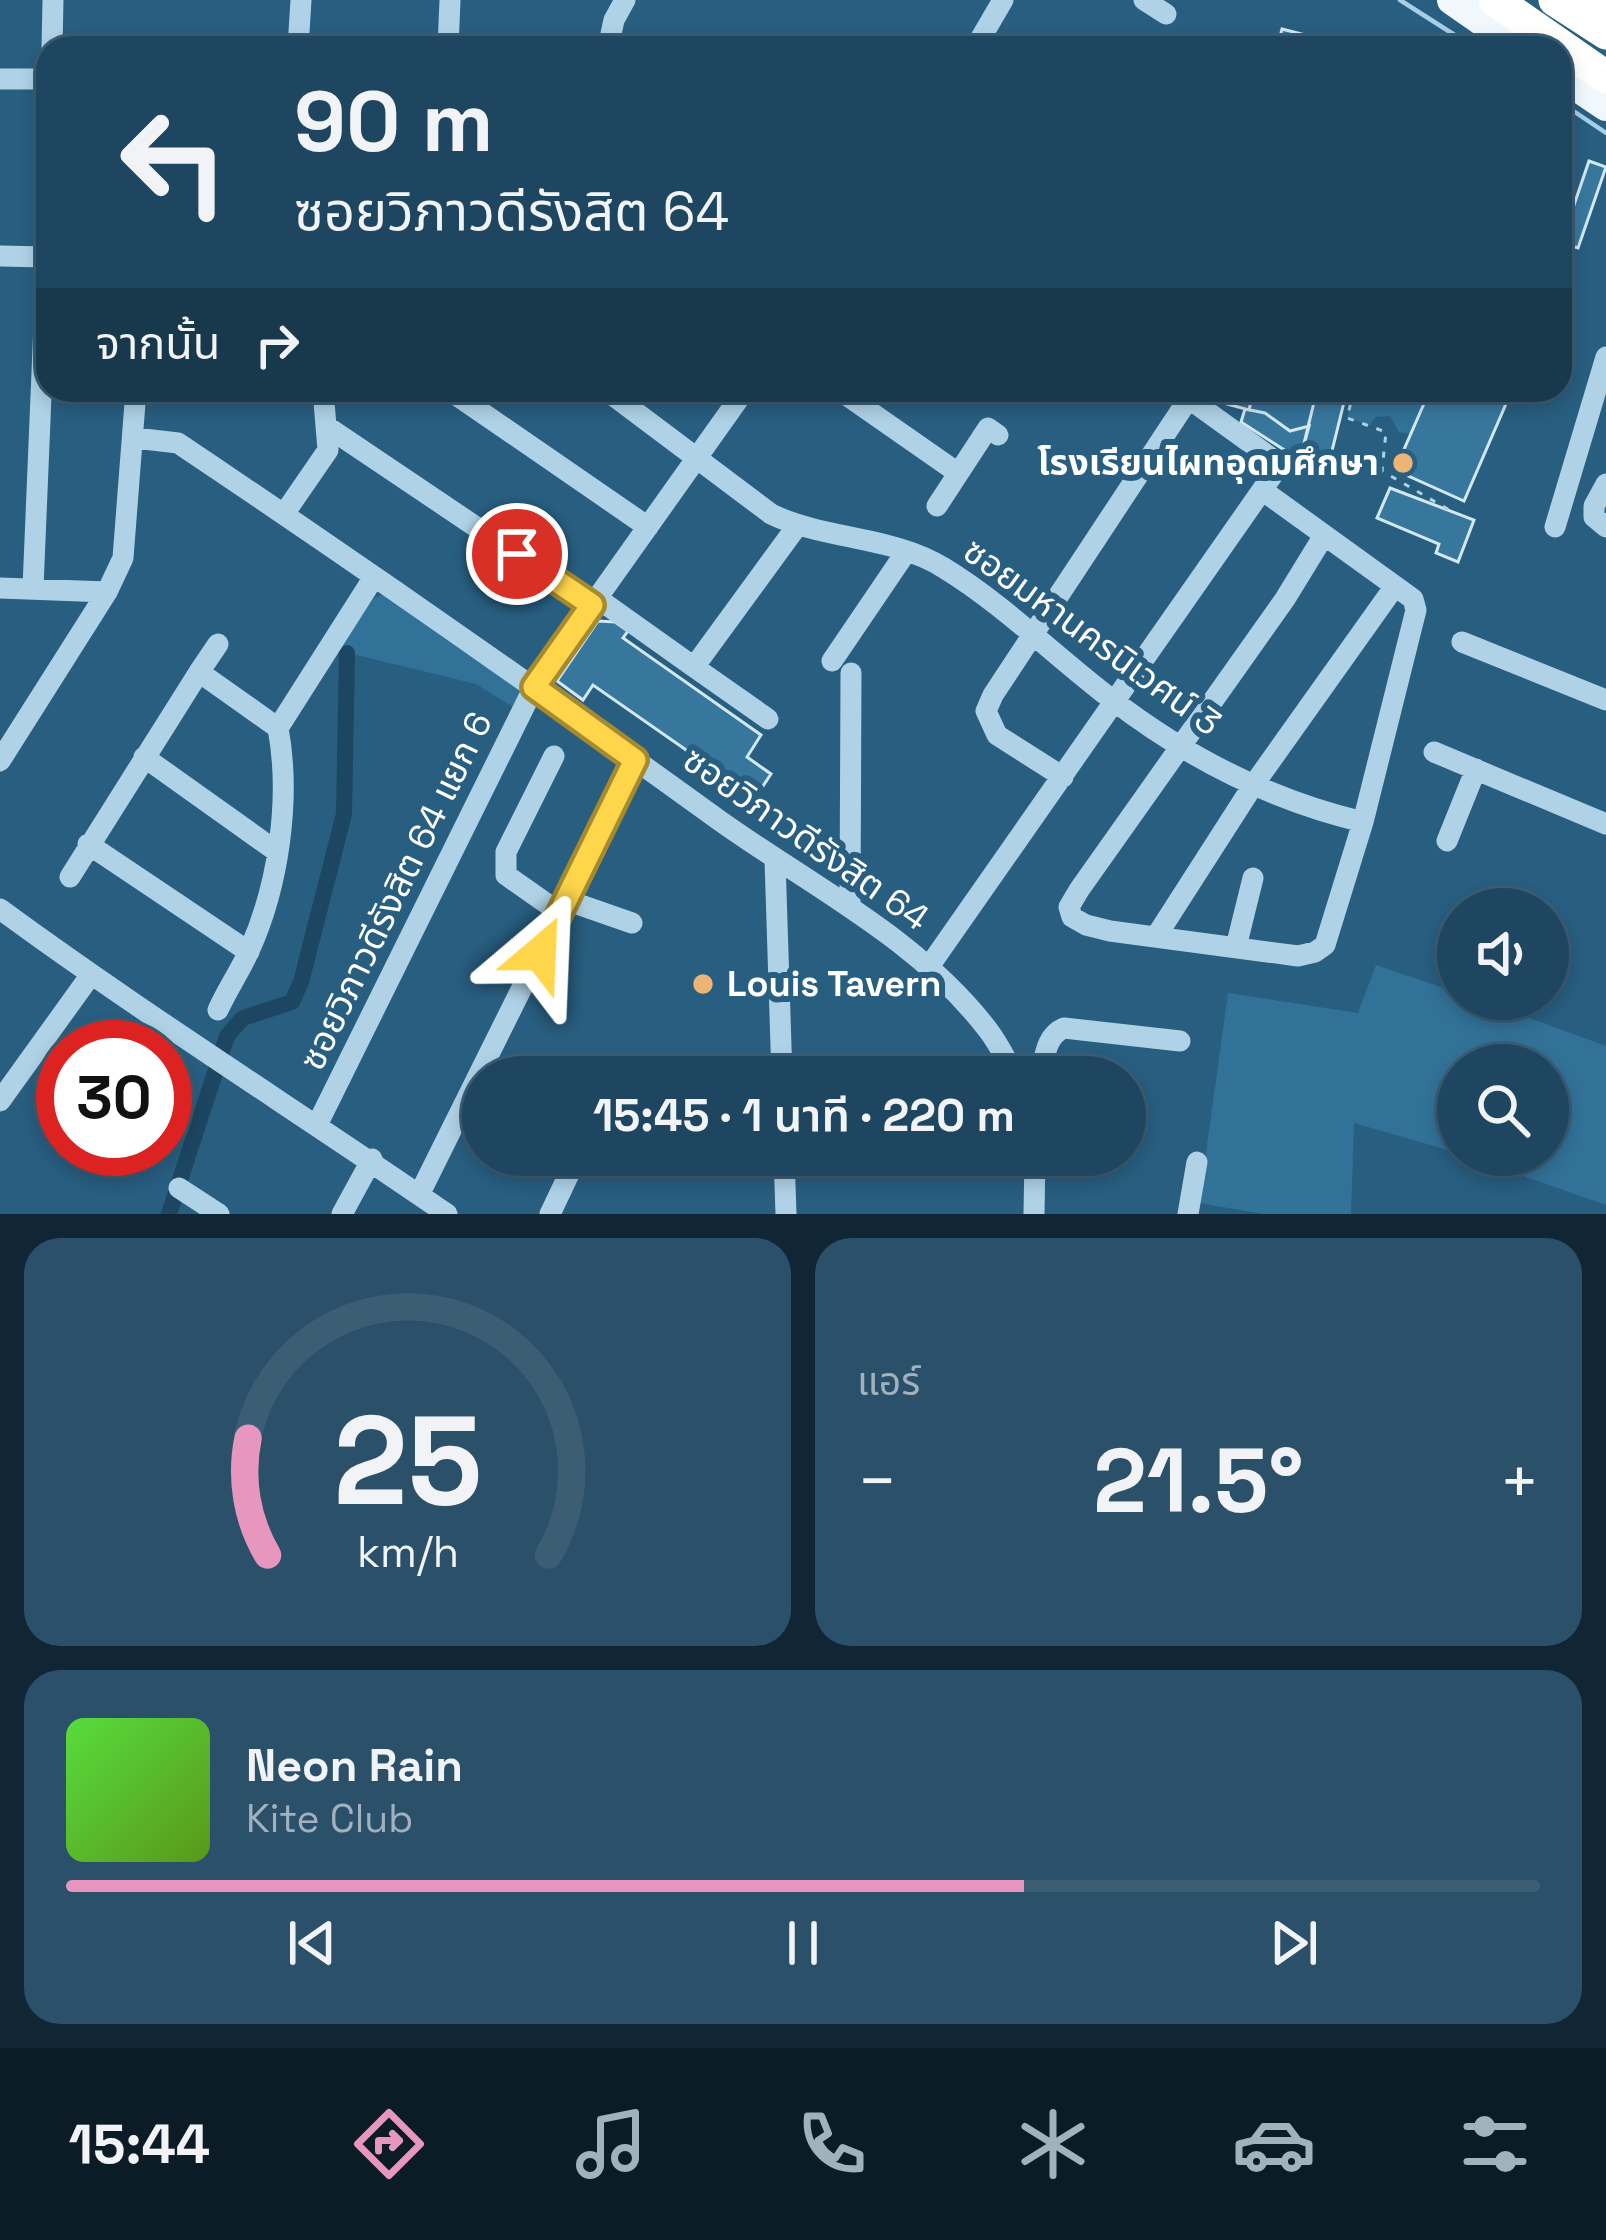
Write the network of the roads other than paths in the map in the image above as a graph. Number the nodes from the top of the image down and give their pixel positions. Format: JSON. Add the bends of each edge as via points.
{"nodes":[{"id":1,"x":53,"y":0,"type":"edge"},
{"id":2,"x":301,"y":0,"type":"edge"},
{"id":3,"x":450,"y":0,"type":"edge"},
{"id":4,"x":1003,"y":0,"type":"edge"},
{"id":5,"x":1144,"y":0,"type":"edge"},
{"id":6,"x":1452,"y":0,"type":"edge"},
{"id":7,"x":1495,"y":0,"type":"edge"},
{"id":8,"x":1527,"y":0,"type":"edge"},
{"id":9,"x":1555,"y":0,"type":"edge"},
{"id":10,"x":618,"y":3,"type":"edge"},
{"id":11,"x":1166,"y":14,"type":"dead end"},
{"id":12,"x":1606,"y":33,"type":"edge"},
{"id":13,"x":52,"y":36,"type":"edge"},
{"id":14,"x":299,"y":36,"type":"edge"},
{"id":15,"x":448,"y":36,"type":"edge"},
{"id":16,"x":611,"y":36,"type":"edge"},
{"id":17,"x":982,"y":36,"type":"edge"},
{"id":18,"x":1500,"y":36,"type":"edge"},
{"id":19,"x":1547,"y":36,"type":"edge"},
{"id":20,"x":1606,"y":52,"type":"edge"},
{"id":21,"x":1572,"y":53,"type":"edge"},
{"id":22,"x":1606,"y":77,"type":"edge"},
{"id":23,"x":0,"y":79,"type":"edge"},
{"id":24,"x":36,"y":79,"type":"edge"},
{"id":25,"x":1572,"y":83,"type":"edge"},
{"id":26,"x":1606,"y":106,"type":"edge"},
{"id":27,"x":0,"y":256,"type":"edge"},
{"id":28,"x":36,"y":257,"type":"edge"},
{"id":29,"x":1606,"y":357,"type":"edge"},
{"id":30,"x":43,"y":402,"type":"edge"},
{"id":31,"x":136,"y":402,"type":"edge"},
{"id":32,"x":325,"y":402,"type":"edge"},
{"id":33,"x":467,"y":402,"type":"edge"},
{"id":34,"x":622,"y":402,"type":"edge"},
{"id":35,"x":736,"y":402,"type":"edge"},
{"id":36,"x":856,"y":402,"type":"edge"},
{"id":37,"x":1178,"y":402,"type":"edge"},
{"id":38,"x":1194,"y":402,"type":"edge"},
{"id":39,"x":329,"y":428,"type":"junction"},
{"id":40,"x":998,"y":435,"type":"dead end"},
{"id":41,"x":136,"y":438,"type":"junction"},
{"id":42,"x":698,"y":456,"type":"junction"},
{"id":43,"x":958,"y":472,"type":"junction"},
{"id":44,"x":1606,"y":484,"type":"edge"},
{"id":45,"x":1566,"y":489,"type":"junction"},
{"id":46,"x":1262,"y":490,"type":"junction"},
{"id":47,"x":937,"y":506,"type":"dead end"},
{"id":48,"x":1594,"y":506,"type":"junction"},
{"id":49,"x":284,"y":514,"type":"junction"},
{"id":50,"x":648,"y":526,"type":"junction"},
{"id":51,"x":797,"y":526,"type":"junction"},
{"id":52,"x":1555,"y":527,"type":"dead end"},
{"id":53,"x":1606,"y":527,"type":"edge"},
{"id":54,"x":1323,"y":537,"type":"junction"},
{"id":55,"x":906,"y":552,"type":"junction"},
{"id":56,"x":374,"y":577,"type":"junction"},
{"id":57,"x":1395,"y":586,"type":"junction"},
{"id":58,"x":0,"y":588,"type":"edge"},
{"id":59,"x":34,"y":588,"type":"junction"},
{"id":60,"x":107,"y":592,"type":"junction"},
{"id":61,"x":595,"y":602,"type":"junction"},
{"id":62,"x":1032,"y":636,"type":"junction"},
{"id":63,"x":1462,"y":642,"type":"dead end"},
{"id":64,"x":218,"y":644,"type":"dead end"},
{"id":65,"x":694,"y":667,"type":"junction"},
{"id":66,"x":199,"y":672,"type":"junction"},
{"id":67,"x":537,"y":682,"type":"junction"},
{"id":68,"x":1606,"y":700,"type":"edge"},
{"id":69,"x":1114,"y":702,"type":"junction"},
{"id":70,"x":768,"y":719,"type":"dead end"},
{"id":71,"x":278,"y":728,"type":"junction"},
{"id":72,"x":1180,"y":746,"type":"junction"},
{"id":73,"x":1434,"y":752,"type":"dead end"},
{"id":74,"x":554,"y":756,"type":"dead end"},
{"id":75,"x":144,"y":757,"type":"junction"},
{"id":76,"x":635,"y":760,"type":"junction"},
{"id":77,"x":0,"y":761,"type":"edge"},
{"id":78,"x":1477,"y":769,"type":"junction"},
{"id":79,"x":1064,"y":776,"type":"junction"},
{"id":80,"x":1252,"y":787,"type":"junction"},
{"id":81,"x":1363,"y":822,"type":"junction"},
{"id":82,"x":1606,"y":824,"type":"edge"},
{"id":83,"x":1448,"y":841,"type":"dead end"},
{"id":84,"x":88,"y":844,"type":"junction"},
{"id":85,"x":276,"y":851,"type":"junction"},
{"id":86,"x":771,"y":858,"type":"junction"},
{"id":87,"x":70,"y":877,"type":"dead end"},
{"id":88,"x":1253,"y":878,"type":"dead end"},
{"id":89,"x":563,"y":906,"type":"junction"},
{"id":90,"x":850,"y":907,"type":"junction"},
{"id":91,"x":0,"y":909,"type":"edge"},
{"id":92,"x":632,"y":923,"type":"dead end"},
{"id":93,"x":1157,"y":935,"type":"junction"},
{"id":94,"x":1236,"y":947,"type":"junction"},
{"id":95,"x":249,"y":952,"type":"junction"},
{"id":96,"x":928,"y":968,"type":"junction"},
{"id":97,"x":90,"y":976,"type":"junction"},
{"id":98,"x":218,"y":1010,"type":"dead end"},
{"id":99,"x":1180,"y":1041,"type":"dead end"},
{"id":100,"x":781,"y":1056,"type":"edge"},
{"id":101,"x":1003,"y":1056,"type":"edge"},
{"id":102,"x":1045,"y":1056,"type":"edge"},
{"id":103,"x":0,"y":1101,"type":"edge"},
{"id":104,"x":317,"y":1125,"type":"junction"},
{"id":105,"x":372,"y":1159,"type":"junction"},
{"id":106,"x":1197,"y":1162,"type":"dead end"},
{"id":107,"x":568,"y":1176,"type":"edge"},
{"id":108,"x":785,"y":1176,"type":"edge"},
{"id":109,"x":1035,"y":1176,"type":"edge"},
{"id":110,"x":178,"y":1188,"type":"dead end"},
{"id":111,"x":419,"y":1195,"type":"junction"},
{"id":112,"x":219,"y":1214,"type":"edge"},
{"id":113,"x":342,"y":1214,"type":"edge"},
{"id":114,"x":447,"y":1214,"type":"edge"},
{"id":115,"x":550,"y":1214,"type":"edge"},
{"id":116,"x":786,"y":1214,"type":"edge"},
{"id":117,"x":1034,"y":1214,"type":"edge"},
{"id":118,"x":1188,"y":1214,"type":"edge"}],
"edges":[{"from":1,"to":13,"type":"street"},
{"from":2,"to":14,"type":"street"},
{"from":3,"to":15,"type":"street"},
{"from":4,"to":17,"type":"street"},
{"from":5,"to":11,"type":"street"},
{"from":6,"to":18,"type":"main road"},
{"from":7,"to":19,"type":"highway"},
{"from":8,"to":20,"type":"highway"},
{"from":9,"to":12,"type":"highway"},
{"from":10,"to":16,"type":"street"},
{"from":21,"to":22,"type":"highway"},
{"from":23,"to":24,"type":"street"},
{"from":25,"to":26,"type":"main road"},
{"from":27,"to":28,"type":"street"},
{"from":29,"to":45,"type":"street"},
{"from":30,"to":59,"type":"street"},
{"from":31,"to":41,"type":"street"},
{"from":32,"to":39,"type":"street"},
{"from":33,"to":50,"type":"street"},
{"from":34,"to":42,"type":"street","name":"ซอยมหานครนิเวศน์ 3"},
{"from":35,"to":42,"type":"street"},
{"from":36,"to":43,"type":"street"},
{"from":37,"to":62,"type":"street"},
{"from":38,"to":46,"type":"street","via":[[1274,460]]},
{"from":39,"to":49,"type":"street","via":[[328,450]]},
{"from":39,"to":61,"type":"street"},
{"from":40,"to":43,"type":"street","via":[[988,428]]},
{"from":41,"to":49,"type":"street","via":[[178,443]]},
{"from":41,"to":60,"type":"street","via":[[124,558]]},
{"from":42,"to":50,"type":"street"},
{"from":42,"to":51,"type":"street","name":"ซอยมหานครนิเวศน์ 3"},
{"from":43,"to":47,"type":"street"},
{"from":44,"to":48,"type":"street"},
{"from":45,"to":48,"type":"street"},
{"from":45,"to":52,"type":"street"},
{"from":46,"to":54,"type":"street"},
{"from":46,"to":69,"type":"street"},
{"from":48,"to":53,"type":"street"},
{"from":49,"to":56,"type":"street"},
{"from":50,"to":61,"type":"street"},
{"from":51,"to":55,"type":"street","name":"ซอยมหานครนิเวศน์ 3"},
{"from":51,"to":65,"type":"street"},
{"from":54,"to":57,"type":"street"},
{"from":54,"to":72,"type":"street"},
{"from":55,"to":62,"type":"street","name":"ซอยมหานครนิเวศน์ 3","via":[[944,568]]},
{"from":55,"to":90,"type":"street","via":[[842,667]]},
{"from":56,"to":67,"type":"street"},
{"from":56,"to":71,"type":"street"},
{"from":57,"to":80,"type":"street"},
{"from":57,"to":81,"type":"street","via":[[1416,610]]},
{"from":58,"to":59,"type":"street"},
{"from":59,"to":60,"type":"street"},
{"from":60,"to":77,"type":"street"},
{"from":61,"to":65,"type":"street"},
{"from":61,"to":67,"type":"street"},
{"from":62,"to":69,"type":"street","name":"ซอยมหานครนิเวศน์ 3"},
{"from":62,"to":79,"type":"street","via":[[986,711],[997,735]]},
{"from":63,"to":68,"type":"street"},
{"from":64,"to":66,"type":"street"},
{"from":65,"to":70,"type":"street"},
{"from":66,"to":71,"type":"street"},
{"from":66,"to":75,"type":"street"},
{"from":67,"to":76,"type":"street","name":"ซอยวิภาวดีรังสิต 64"},
{"from":67,"to":86,"type":"street","via":[[764,838]]},
{"from":67,"to":104,"type":"street","name":"ซอยวิภาวดีรังสิต 64 แยก 6"},
{"from":69,"to":72,"type":"street","name":"ซอยมหานครนิเวศน์ 3"},
{"from":69,"to":79,"type":"street"},
{"from":71,"to":85,"type":"street","via":[[285,764]]},
{"from":72,"to":80,"type":"street","name":"ซอยมหานครนิเวศน์ 3"},
{"from":72,"to":93,"type":"street","via":[[1070,907],[1086,926]]},
{"from":73,"to":78,"type":"street"},
{"from":74,"to":89,"type":"street","via":[[504,865],[506,875]]},
{"from":75,"to":84,"type":"street"},
{"from":75,"to":85,"type":"street"},
{"from":76,"to":86,"type":"street","name":"ซอยวิภาวดีรังสิต 64"},
{"from":76,"to":89,"type":"street"},
{"from":78,"to":82,"type":"street"},
{"from":78,"to":83,"type":"street"},
{"from":79,"to":96,"type":"street"},
{"from":80,"to":81,"type":"street","name":"ซอยมหานครนิเวศน์ 3"},
{"from":80,"to":93,"type":"street"},
{"from":81,"to":94,"type":"street","via":[[1324,945],[1298,956]]},
{"from":84,"to":87,"type":"street"},
{"from":84,"to":95,"type":"street"},
{"from":85,"to":95,"type":"street"},
{"from":86,"to":90,"type":"street","name":"ซอยวิภาวดีรังสิต 64"},
{"from":86,"to":100,"type":"street"},
{"from":88,"to":94,"type":"street"},
{"from":89,"to":92,"type":"street"},
{"from":89,"to":111,"type":"street"},
{"from":90,"to":96,"type":"street","name":"ซอยวิภาวดีรังสิต 64"},
{"from":91,"to":97,"type":"street"},
{"from":93,"to":94,"type":"street"},
{"from":95,"to":98,"type":"street"},
{"from":96,"to":101,"type":"street","name":"ซอยวิภาวดีรังสิต 64"},
{"from":97,"to":103,"type":"street"},
{"from":97,"to":104,"type":"street"},
{"from":99,"to":102,"type":"street","via":[[1064,1028]]},
{"from":104,"to":105,"type":"street"},
{"from":105,"to":111,"type":"street"},
{"from":105,"to":113,"type":"street"},
{"from":106,"to":118,"type":"street"},
{"from":107,"to":115,"type":"street"},
{"from":108,"to":116,"type":"street"},
{"from":109,"to":117,"type":"street"},
{"from":110,"to":112,"type":"street"},
{"from":111,"to":114,"type":"street"}]}
